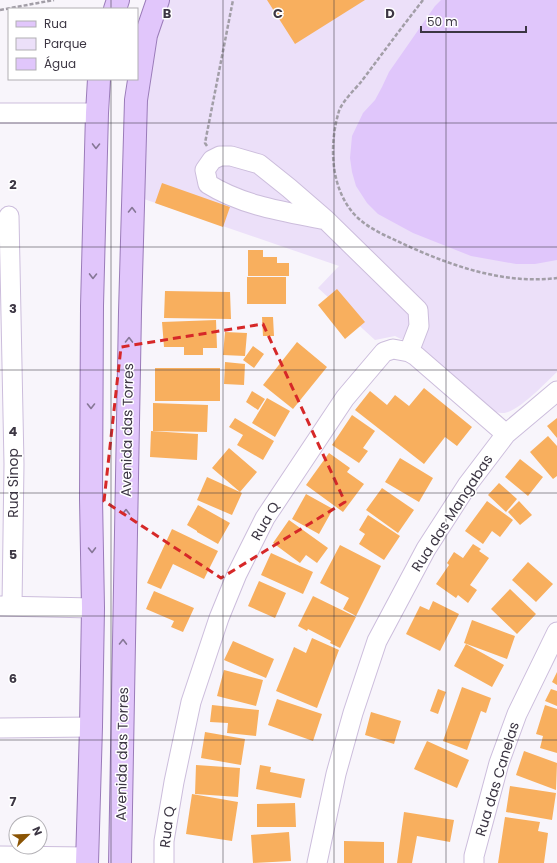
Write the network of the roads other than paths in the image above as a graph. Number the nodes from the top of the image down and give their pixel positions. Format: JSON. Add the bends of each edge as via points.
{"nodes":[{"id":1,"x":158,"y":0,"type":"edge"},
{"id":2,"x":99,"y":80,"type":"edge"},
{"id":3,"x":0,"y":113,"type":"edge"},
{"id":4,"x":96,"y":113,"type":"junction"},
{"id":5,"x":9,"y":216,"type":"dead end"},
{"id":6,"x":326,"y":220,"type":"junction"},
{"id":7,"x":409,"y":352,"type":"junction"},
{"id":8,"x":557,"y":391,"type":"edge"},
{"id":9,"x":506,"y":434,"type":"junction"},
{"id":10,"x":7,"y":464,"type":"edge"},
{"id":11,"x":6,"y":606,"type":"edge"},
{"id":12,"x":93,"y":608,"type":"junction"},
{"id":13,"x":557,"y":632,"type":"edge"},
{"id":14,"x":92,"y":651,"type":"junction"},
{"id":15,"x":123,"y":672,"type":"junction"},
{"id":16,"x":91,"y":727,"type":"junction"},
{"id":17,"x":0,"y":728,"type":"edge"},
{"id":18,"x":0,"y":856,"type":"edge"},
{"id":19,"x":87,"y":860,"type":"edge"},
{"id":20,"x":120,"y":863,"type":"edge"},
{"id":21,"x":164,"y":863,"type":"edge"},
{"id":22,"x":317,"y":863,"type":"edge"},
{"id":23,"x":474,"y":863,"type":"edge"}],
"edges":[{"from":15,"to":1,"type":"main road","name":"Avenida das Torres","one_way":true,"via":[[136,100],[146,35]]},
{"from":2,"to":4,"type":"main road"},
{"from":3,"to":4,"type":"street"},
{"from":4,"to":12,"type":"main road","one_way":true,"via":[[92,308]]},
{"from":5,"to":10,"type":"street","name":"Rua Sinop"},
{"from":6,"to":6,"type":"street","via":[[259,164],[231,156],[220,156],[212,160],[205,170],[208,184],[222,193],[266,208]]},
{"from":6,"to":7,"type":"street","via":[[418,310],[419,326]]},
{"from":7,"to":9,"type":"street"},
{"from":7,"to":21,"type":"street","name":"Rua Q","via":[[393,349],[384,352],[345,398],[265,518],[237,574],[219,618],[191,702],[164,841]]},
{"from":8,"to":9,"type":"street","name":"Rua das Mangabas"},
{"from":9,"to":22,"type":"street","name":"Rua das Mangabas","via":[[468,484],[426,549],[378,641],[353,713],[336,774]]},
{"from":10,"to":11,"type":"street","name":"Rua Sinop"},
{"from":11,"to":12,"type":"street"},
{"from":12,"to":14,"type":"main road"},
{"from":13,"to":23,"type":"street","name":"Rua das Canelas","via":[[517,714],[499,762]]},
{"from":14,"to":15,"type":"main road","via":[[96,663],[103,671]]},
{"from":14,"to":16,"type":"main road"},
{"from":15,"to":20,"type":"main road","name":"Avenida das Torres"},
{"from":16,"to":17,"type":"street"},
{"from":16,"to":19,"type":"main road"},
{"from":18,"to":19,"type":"street"}]}
